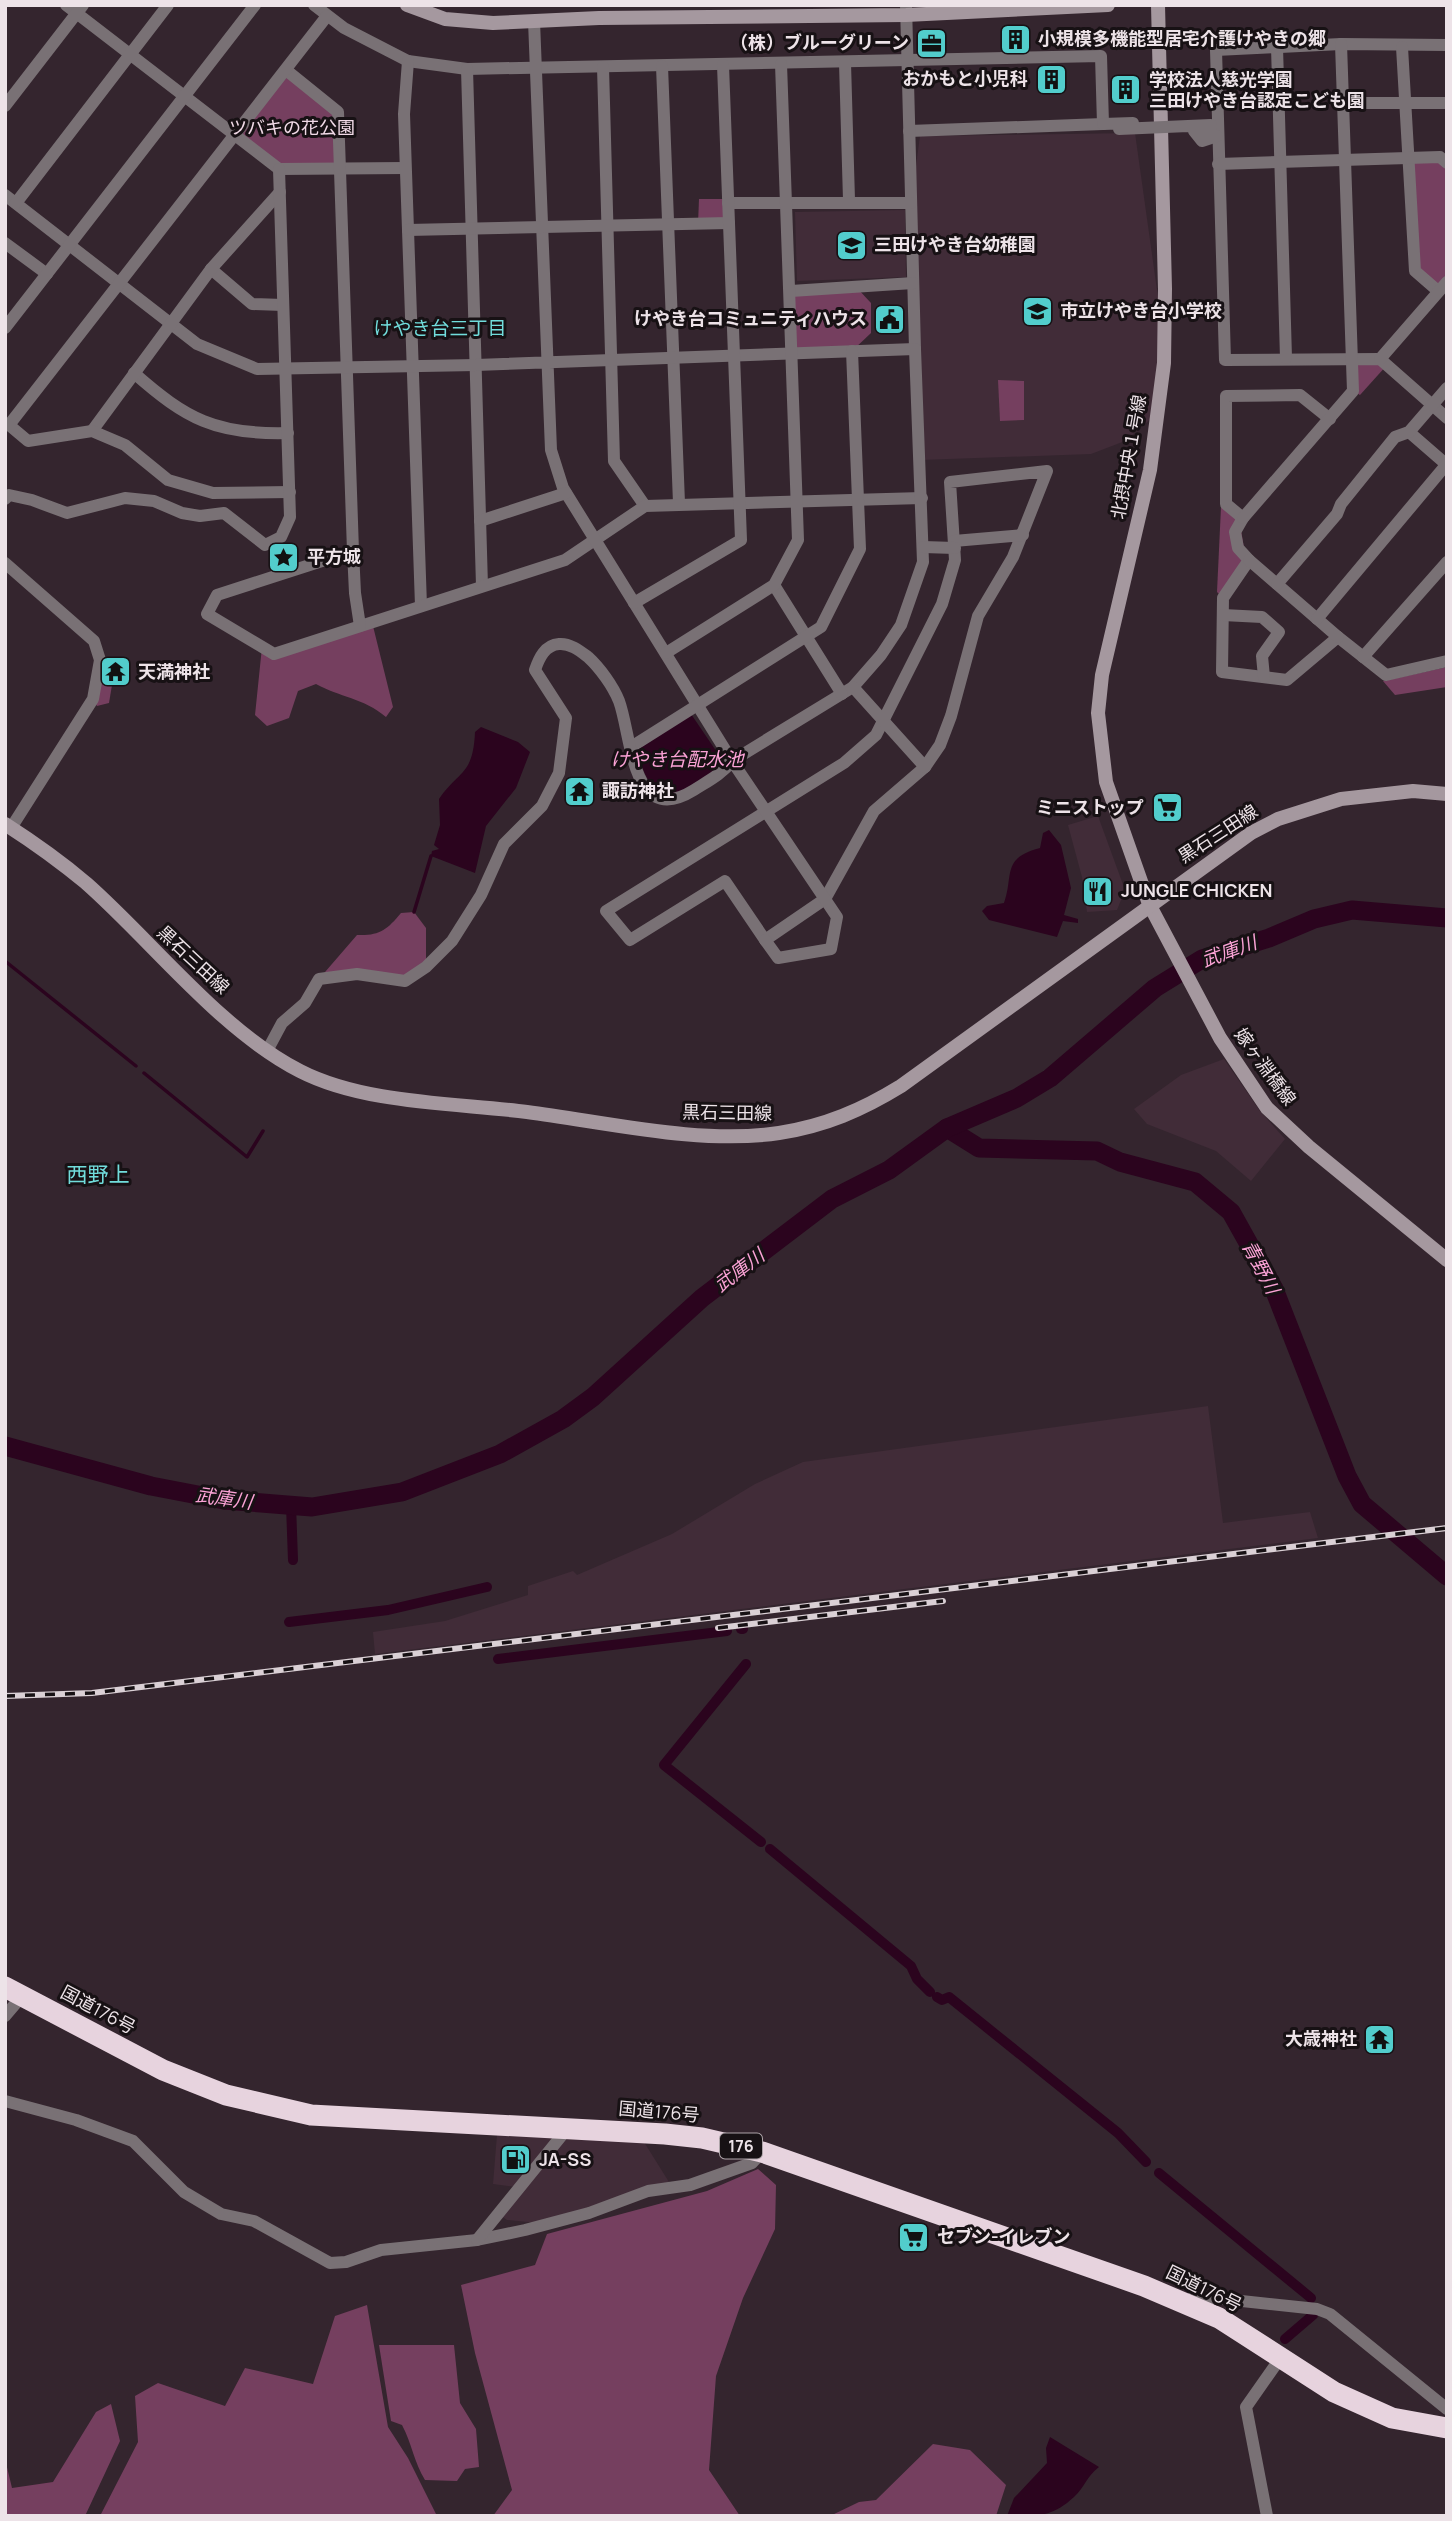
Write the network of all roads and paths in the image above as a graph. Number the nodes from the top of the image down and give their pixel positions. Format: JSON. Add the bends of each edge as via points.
{"nodes":[{"id":1,"x":168,"y":5,"type":"edge"},
{"id":2,"x":255,"y":5,"type":"edge"},
{"id":3,"x":314,"y":5,"type":"edge"},
{"id":4,"x":407,"y":5,"type":"edge"},
{"id":5,"x":932,"y":5,"type":"edge"},
{"id":6,"x":1108,"y":5,"type":"edge"},
{"id":7,"x":1158,"y":5,"type":"edge"},
{"id":8,"x":76,"y":8,"type":"edge"},
{"id":9,"x":906,"y":10,"type":"edge"},
{"id":10,"x":327,"y":16,"type":"junction"},
{"id":11,"x":534,"y":21,"type":"junction"},
{"id":12,"x":1341,"y":44,"type":"junction"},
{"id":13,"x":1447,"y":45,"type":"edge"},
{"id":14,"x":1277,"y":47,"type":"junction"},
{"id":15,"x":1402,"y":47,"type":"junction"},
{"id":16,"x":130,"y":55,"type":"junction"},
{"id":17,"x":408,"y":61,"type":"junction"},
{"id":18,"x":907,"y":62,"type":"junction"},
{"id":19,"x":845,"y":63,"type":"junction"},
{"id":20,"x":781,"y":64,"type":"junction"},
{"id":21,"x":723,"y":65,"type":"junction"},
{"id":22,"x":662,"y":66,"type":"junction"},
{"id":23,"x":603,"y":67,"type":"junction"},
{"id":24,"x":535,"y":68,"type":"junction"},
{"id":25,"x":467,"y":69,"type":"junction"},
{"id":26,"x":286,"y":70,"type":"junction"},
{"id":27,"x":184,"y":96,"type":"junction"},
{"id":28,"x":1342,"y":103,"type":"junction"},
{"id":29,"x":1406,"y":103,"type":"junction"},
{"id":30,"x":1447,"y":103,"type":"edge"},
{"id":31,"x":5,"y":106,"type":"edge"},
{"id":32,"x":1103,"y":124,"type":"junction"},
{"id":33,"x":909,"y":131,"type":"junction"},
{"id":34,"x":235,"y":135,"type":"junction"},
{"id":35,"x":1217,"y":136,"type":"junction"},
{"id":36,"x":1409,"y":158,"type":"junction"},
{"id":37,"x":1345,"y":159,"type":"junction"},
{"id":38,"x":1280,"y":162,"type":"junction"},
{"id":39,"x":1447,"y":163,"type":"edge"},
{"id":40,"x":1218,"y":164,"type":"junction"},
{"id":41,"x":405,"y":167,"type":"junction"},
{"id":42,"x":279,"y":169,"type":"junction"},
{"id":43,"x":340,"y":169,"type":"junction"},
{"id":44,"x":280,"y":192,"type":"junction"},
{"id":45,"x":11,"y":199,"type":"edge"},
{"id":46,"x":849,"y":200,"type":"junction"},
{"id":47,"x":787,"y":202,"type":"junction"},
{"id":48,"x":728,"y":203,"type":"junction"},
{"id":49,"x":911,"y":203,"type":"junction"},
{"id":50,"x":729,"y":223,"type":"junction"},
{"id":51,"x":667,"y":225,"type":"junction"},
{"id":52,"x":607,"y":226,"type":"junction"},
{"id":53,"x":542,"y":227,"type":"junction"},
{"id":54,"x":472,"y":228,"type":"junction"},
{"id":55,"x":408,"y":230,"type":"junction"},
{"id":56,"x":5,"y":243,"type":"edge"},
{"id":57,"x":68,"y":246,"type":"junction"},
{"id":58,"x":211,"y":269,"type":"junction"},
{"id":59,"x":47,"y":274,"type":"junction"},
{"id":60,"x":913,"y":283,"type":"junction"},
{"id":61,"x":118,"y":285,"type":"junction"},
{"id":62,"x":1442,"y":286,"type":"edge"},
{"id":63,"x":791,"y":291,"type":"junction"},
{"id":64,"x":284,"y":305,"type":"junction"},
{"id":65,"x":170,"y":324,"type":"junction"},
{"id":66,"x":5,"y":328,"type":"edge"},
{"id":67,"x":915,"y":349,"type":"junction"},
{"id":68,"x":852,"y":351,"type":"junction"},
{"id":69,"x":793,"y":354,"type":"junction"},
{"id":70,"x":734,"y":355,"type":"junction"},
{"id":71,"x":1351,"y":357,"type":"junction"},
{"id":72,"x":672,"y":358,"type":"junction"},
{"id":73,"x":1286,"y":358,"type":"junction"},
{"id":74,"x":1380,"y":359,"type":"junction"},
{"id":75,"x":611,"y":360,"type":"junction"},
{"id":76,"x":547,"y":362,"type":"junction"},
{"id":77,"x":476,"y":365,"type":"junction"},
{"id":78,"x":413,"y":366,"type":"junction"},
{"id":79,"x":347,"y":368,"type":"junction"},
{"id":80,"x":286,"y":369,"type":"junction"},
{"id":81,"x":134,"y":373,"type":"junction"},
{"id":82,"x":1447,"y":388,"type":"edge"},
{"id":83,"x":1432,"y":405,"type":"junction"},
{"id":84,"x":1447,"y":418,"type":"edge"},
{"id":85,"x":1330,"y":419,"type":"junction"},
{"id":86,"x":7,"y":424,"type":"edge"},
{"id":87,"x":92,"y":431,"type":"junction"},
{"id":88,"x":1409,"y":432,"type":"junction"},
{"id":89,"x":288,"y":433,"type":"junction"},
{"id":90,"x":1446,"y":465,"type":"edge"},
{"id":91,"x":290,"y":492,"type":"junction"},
{"id":92,"x":566,"y":493,"type":"junction"},
{"id":93,"x":922,"y":498,"type":"junction"},
{"id":94,"x":5,"y":499,"type":"edge"},
{"id":95,"x":858,"y":499,"type":"junction"},
{"id":96,"x":797,"y":501,"type":"junction"},
{"id":97,"x":740,"y":502,"type":"junction"},
{"id":98,"x":679,"y":503,"type":"junction"},
{"id":99,"x":646,"y":506,"type":"junction"},
{"id":100,"x":1243,"y":518,"type":"junction"},
{"id":101,"x":480,"y":522,"type":"junction"},
{"id":102,"x":1023,"y":535,"type":"junction"},
{"id":103,"x":596,"y":540,"type":"junction"},
{"id":104,"x":955,"y":545,"type":"junction"},
{"id":105,"x":923,"y":547,"type":"junction"},
{"id":106,"x":353,"y":551,"type":"junction"},
{"id":107,"x":1249,"y":560,"type":"junction"},
{"id":108,"x":5,"y":562,"type":"edge"},
{"id":109,"x":1447,"y":562,"type":"edge"},
{"id":110,"x":1277,"y":584,"type":"junction"},
{"id":111,"x":774,"y":585,"type":"junction"},
{"id":112,"x":482,"y":586,"type":"junction"},
{"id":113,"x":634,"y":603,"type":"junction"},
{"id":114,"x":421,"y":606,"type":"junction"},
{"id":115,"x":1223,"y":614,"type":"junction"},
{"id":116,"x":1317,"y":619,"type":"junction"},
{"id":117,"x":360,"y":626,"type":"junction"},
{"id":118,"x":806,"y":636,"type":"junction"},
{"id":119,"x":1338,"y":637,"type":"junction"},
{"id":120,"x":666,"y":653,"type":"junction"},
{"id":121,"x":1363,"y":657,"type":"junction"},
{"id":122,"x":1444,"y":658,"type":"edge"},
{"id":123,"x":1264,"y":677,"type":"junction"},
{"id":124,"x":848,"y":691,"type":"junction"},
{"id":125,"x":697,"y":704,"type":"junction"},
{"id":126,"x":884,"y":722,"type":"junction"},
{"id":127,"x":631,"y":747,"type":"junction"},
{"id":128,"x":732,"y":761,"type":"junction"},
{"id":129,"x":925,"y":767,"type":"junction"},
{"id":130,"x":1447,"y":794,"type":"edge"},
{"id":131,"x":766,"y":810,"type":"junction"},
{"id":132,"x":8,"y":826,"type":"edge"},
{"id":133,"x":825,"y":899,"type":"junction"},
{"id":134,"x":1149,"y":904,"type":"junction"},
{"id":135,"x":1157,"y":918,"type":"joint"},
{"id":136,"x":765,"y":940,"type":"junction"},
{"id":137,"x":267,"y":1051,"type":"junction"},
{"id":138,"x":1447,"y":1260,"type":"edge"},
{"id":139,"x":14,"y":1991,"type":"edge"},
{"id":140,"x":5,"y":2015,"type":"edge"},
{"id":141,"x":5,"y":2101,"type":"edge"},
{"id":142,"x":567,"y":2129,"type":"junction"},
{"id":143,"x":762,"y":2152,"type":"junction"},
{"id":144,"x":477,"y":2240,"type":"junction"},
{"id":145,"x":1186,"y":2303,"type":"junction"},
{"id":146,"x":1281,"y":2357,"type":"junction"},
{"id":147,"x":1447,"y":2409,"type":"edge"},
{"id":148,"x":1447,"y":2428,"type":"edge"},
{"id":149,"x":1267,"y":2516,"type":"edge"}],
"edges":[{"from":1,"to":16,"type":"street"},
{"from":2,"to":27,"type":"street"},
{"from":3,"to":10,"type":"street"},
{"from":4,"to":11,"type":"street","via":[[445,19]]},
{"from":5,"to":9,"type":"street"},
{"from":6,"to":9,"type":"street"},
{"from":7,"to":134,"type":"street","name":"北摂中央１号線","via":[[1164,363],[1150,470],[1102,675],[1098,713],[1106,782]]},
{"from":8,"to":16,"type":"street"},
{"from":8,"to":31,"type":"street"},
{"from":9,"to":11,"type":"street"},
{"from":9,"to":18,"type":"street"},
{"from":10,"to":17,"type":"street"},
{"from":10,"to":26,"type":"street"},
{"from":11,"to":24,"type":"street"},
{"from":12,"to":14,"type":"street"},
{"from":12,"to":15,"type":"street"},
{"from":12,"to":28,"type":"street"},
{"from":13,"to":15,"type":"street"},
{"from":14,"to":35,"type":"street","via":[[1216,50]]},
{"from":14,"to":38,"type":"street"},
{"from":15,"to":29,"type":"street"},
{"from":16,"to":27,"type":"street"},
{"from":16,"to":45,"type":"street"},
{"from":17,"to":25,"type":"street"},
{"from":17,"to":41,"type":"street"},
{"from":18,"to":19,"type":"street"},
{"from":18,"to":32,"type":"street","via":[[1101,56]]},
{"from":18,"to":33,"type":"street"},
{"from":19,"to":20,"type":"street"},
{"from":19,"to":46,"type":"street"},
{"from":20,"to":21,"type":"street"},
{"from":20,"to":47,"type":"street"},
{"from":21,"to":22,"type":"street"},
{"from":21,"to":48,"type":"street"},
{"from":22,"to":23,"type":"street"},
{"from":22,"to":51,"type":"street"},
{"from":23,"to":24,"type":"street"},
{"from":23,"to":52,"type":"street"},
{"from":24,"to":25,"type":"street"},
{"from":24,"to":53,"type":"street"},
{"from":25,"to":54,"type":"street"},
{"from":26,"to":34,"type":"street"},
{"from":26,"to":43,"type":"street","via":[[338,112]]},
{"from":27,"to":34,"type":"street"},
{"from":27,"to":57,"type":"street"},
{"from":28,"to":29,"type":"street"},
{"from":28,"to":37,"type":"street"},
{"from":29,"to":30,"type":"street"},
{"from":29,"to":36,"type":"street"},
{"from":32,"to":33,"type":"street"},
{"from":32,"to":35,"type":"street","bridge":true,"via":[[1133,123],[1119,129],[1211,125],[1194,131],[1202,141]]},
{"from":33,"to":49,"type":"street"},
{"from":34,"to":42,"type":"street"},
{"from":34,"to":61,"type":"street"},
{"from":35,"to":40,"type":"street"},
{"from":36,"to":37,"type":"street"},
{"from":36,"to":39,"type":"street","via":[[1440,157]]},
{"from":36,"to":62,"type":"street","via":[[1415,271]]},
{"from":37,"to":38,"type":"street"},
{"from":37,"to":71,"type":"street"},
{"from":38,"to":40,"type":"street"},
{"from":38,"to":73,"type":"street"},
{"from":40,"to":73,"type":"street","via":[[1225,360]]},
{"from":41,"to":43,"type":"street"},
{"from":41,"to":55,"type":"street"},
{"from":42,"to":43,"type":"street"},
{"from":42,"to":44,"type":"street"},
{"from":43,"to":79,"type":"street"},
{"from":44,"to":58,"type":"street"},
{"from":44,"to":64,"type":"street"},
{"from":45,"to":57,"type":"street"},
{"from":46,"to":47,"type":"street"},
{"from":46,"to":49,"type":"street"},
{"from":47,"to":48,"type":"street"},
{"from":47,"to":63,"type":"street"},
{"from":48,"to":50,"type":"street"},
{"from":49,"to":60,"type":"street"},
{"from":50,"to":51,"type":"street"},
{"from":50,"to":70,"type":"street"},
{"from":51,"to":52,"type":"street"},
{"from":51,"to":72,"type":"street"},
{"from":52,"to":53,"type":"street"},
{"from":52,"to":75,"type":"street"},
{"from":53,"to":54,"type":"street"},
{"from":53,"to":76,"type":"street"},
{"from":54,"to":55,"type":"street"},
{"from":54,"to":77,"type":"street"},
{"from":55,"to":78,"type":"street"},
{"from":56,"to":59,"type":"street"},
{"from":57,"to":59,"type":"street"},
{"from":57,"to":61,"type":"street"},
{"from":58,"to":64,"type":"street","via":[[252,304]]},
{"from":58,"to":65,"type":"street"},
{"from":59,"to":66,"type":"street"},
{"from":60,"to":63,"type":"street"},
{"from":60,"to":67,"type":"street"},
{"from":61,"to":65,"type":"street"},
{"from":61,"to":86,"type":"street"},
{"from":62,"to":74,"type":"street"},
{"from":63,"to":69,"type":"street"},
{"from":64,"to":80,"type":"street"},
{"from":65,"to":80,"type":"street","via":[[197,344],[257,369]]},
{"from":65,"to":81,"type":"street"},
{"from":67,"to":68,"type":"street"},
{"from":67,"to":93,"type":"street"},
{"from":68,"to":69,"type":"street"},
{"from":68,"to":95,"type":"street"},
{"from":69,"to":70,"type":"street"},
{"from":69,"to":96,"type":"street"},
{"from":70,"to":72,"type":"street"},
{"from":70,"to":97,"type":"street"},
{"from":71,"to":73,"type":"street"},
{"from":71,"to":74,"type":"street"},
{"from":71,"to":85,"type":"street","via":[[1353,391]]},
{"from":72,"to":75,"type":"street"},
{"from":72,"to":98,"type":"street"},
{"from":74,"to":83,"type":"street"},
{"from":75,"to":76,"type":"street"},
{"from":75,"to":99,"type":"street","via":[[614,461]]},
{"from":76,"to":77,"type":"street"},
{"from":76,"to":92,"type":"street","via":[[551,450]]},
{"from":77,"to":78,"type":"street"},
{"from":77,"to":101,"type":"street"},
{"from":78,"to":79,"type":"street"},
{"from":78,"to":114,"type":"street"},
{"from":79,"to":80,"type":"street"},
{"from":79,"to":106,"type":"street"},
{"from":80,"to":89,"type":"street"},
{"from":81,"to":87,"type":"street"},
{"from":81,"to":89,"type":"street","via":[[169,404],[208,425],[250,434]]},
{"from":82,"to":83,"type":"street"},
{"from":83,"to":84,"type":"street"},
{"from":83,"to":88,"type":"street"},
{"from":85,"to":100,"type":"street"},
{"from":85,"to":100,"type":"street","via":[[1300,395],[1226,396],[1226,504]]},
{"from":86,"to":87,"type":"street","via":[[28,442]]},
{"from":87,"to":91,"type":"street","via":[[125,445],[168,480],[213,493]]},
{"from":88,"to":90,"type":"street"},
{"from":88,"to":110,"type":"street","via":[[1395,437]]},
{"from":89,"to":91,"type":"street"},
{"from":90,"to":116,"type":"street"},
{"from":91,"to":94,"type":"street","via":[[290,517],[281,537],[265,545],[224,513],[200,516],[154,501],[125,498],[67,513],[33,500],[9,495]]},
{"from":92,"to":101,"type":"street"},
{"from":92,"to":103,"type":"street"},
{"from":93,"to":95,"type":"street"},
{"from":93,"to":105,"type":"street"},
{"from":95,"to":96,"type":"street"},
{"from":95,"to":118,"type":"street","via":[[860,549],[821,626]]},
{"from":96,"to":97,"type":"street"},
{"from":96,"to":111,"type":"street","via":[[798,540]]},
{"from":97,"to":98,"type":"street"},
{"from":97,"to":113,"type":"street","via":[[741,540]]},
{"from":98,"to":99,"type":"street"},
{"from":99,"to":103,"type":"street"},
{"from":100,"to":107,"type":"street","via":[[1235,532],[1238,548]]},
{"from":101,"to":112,"type":"street"},
{"from":102,"to":104,"type":"street"},
{"from":102,"to":104,"type":"street","via":[[1047,471],[950,482]]},
{"from":102,"to":129,"type":"street","via":[[978,616],[951,716]]},
{"from":103,"to":112,"type":"street","via":[[565,560]]},
{"from":103,"to":113,"type":"street"},
{"from":104,"to":105,"type":"street"},
{"from":104,"to":126,"type":"street","via":[[953,572],[942,604]]},
{"from":105,"to":124,"type":"street","via":[[923,562],[901,625]]},
{"from":106,"to":117,"type":"street"},
{"from":106,"to":117,"type":"street","via":[[217,595],[207,614],[274,654]]},
{"from":107,"to":110,"type":"street"},
{"from":107,"to":115,"type":"street","via":[[1223,598]]},
{"from":108,"to":132,"type":"street","via":[[94,641],[100,660],[93,699]]},
{"from":109,"to":121,"type":"street"},
{"from":110,"to":116,"type":"street"},
{"from":111,"to":118,"type":"street"},
{"from":111,"to":120,"type":"street"},
{"from":112,"to":114,"type":"street"},
{"from":113,"to":120,"type":"street"},
{"from":114,"to":117,"type":"street"},
{"from":115,"to":123,"type":"street","via":[[1222,672]]},
{"from":115,"to":123,"type":"street","via":[[1262,617],[1279,632],[1262,656]]},
{"from":116,"to":119,"type":"street"},
{"from":118,"to":124,"type":"street"},
{"from":118,"to":125,"type":"street"},
{"from":119,"to":121,"type":"street"},
{"from":119,"to":123,"type":"street","via":[[1287,680]]},
{"from":120,"to":125,"type":"street"},
{"from":121,"to":122,"type":"street","via":[[1386,675]]},
{"from":124,"to":126,"type":"street"},
{"from":124,"to":128,"type":"street"},
{"from":125,"to":127,"type":"street"},
{"from":125,"to":128,"type":"street"},
{"from":126,"to":129,"type":"street"},
{"from":126,"to":131,"type":"street","via":[[860,752]]},
{"from":127,"to":128,"type":"street","via":[[641,783],[666,799],[687,794]]},
{"from":127,"to":137,"type":"street","via":[[618,698],[596,664],[570,646],[546,649],[535,670],[566,718],[559,773],[542,806],[503,845],[481,895],[452,941],[405,981],[357,974],[319,979],[305,1003],[282,1023]]},
{"from":128,"to":131,"type":"street"},
{"from":129,"to":133,"type":"street","via":[[874,811]]},
{"from":130,"to":134,"type":"street","name":"黒石三田線","via":[[1413,791],[1341,799],[1288,815],[1251,833]]},
{"from":131,"to":133,"type":"street"},
{"from":131,"to":136,"type":"street","via":[[606,911],[630,940],[725,881]]},
{"from":132,"to":137,"type":"street","name":"黒石三田線","via":[[85,883],[201,995]]},
{"from":133,"to":136,"type":"street"},
{"from":133,"to":136,"type":"street","via":[[836,917],[831,949],[778,958]]},
{"from":134,"to":135,"type":"street","name":"北摂中央１号線"},
{"from":134,"to":137,"type":"street","name":"黒石三田線","via":[[901,1086],[865,1108],[829,1122],[779,1133],[661,1131],[372,1094],[301,1072]]},
{"from":135,"to":138,"type":"street","name":"嫁ヶ淵橋線","via":[[1220,1038],[1267,1108]]},
{"from":139,"to":140,"type":"street"},
{"from":139,"to":142,"type":"highway","name":"国道176号","number":"176","via":[[163,2070],[263,2106],[311,2115]]},
{"from":141,"to":144,"type":"street","via":[[133,2141],[184,2192],[221,2214],[254,2221],[330,2263],[380,2250]]},
{"from":142,"to":143,"type":"highway","name":"国道176号","number":"176","via":[[702,2138]]},
{"from":142,"to":144,"type":"street"},
{"from":143,"to":144,"type":"street","via":[[752,2163],[690,2185],[648,2191],[589,2213]]},
{"from":143,"to":145,"type":"highway","name":"国道176号","number":"176"},
{"from":145,"to":146,"type":"highway","name":"国道176号","number":"176"},
{"from":145,"to":147,"type":"street","via":[[1195,2296],[1317,2309]]},
{"from":146,"to":148,"type":"highway","name":"国道176号","number":"176","via":[[1334,2392],[1392,2418]]},
{"from":146,"to":149,"type":"street","via":[[1246,2407]]}]}
